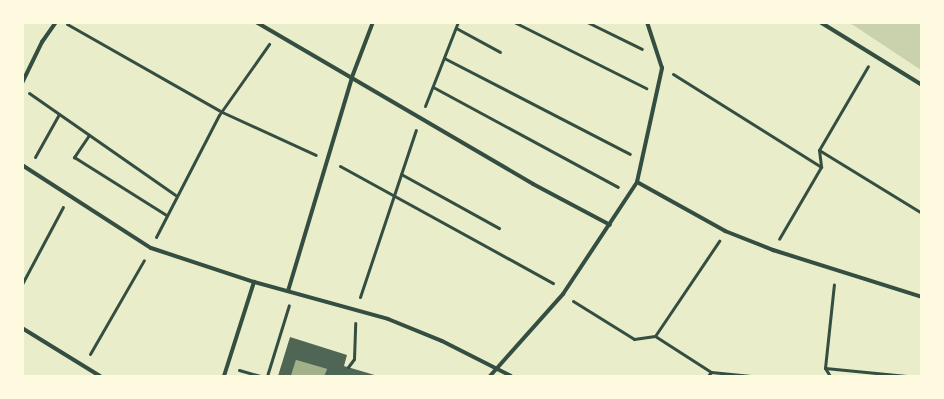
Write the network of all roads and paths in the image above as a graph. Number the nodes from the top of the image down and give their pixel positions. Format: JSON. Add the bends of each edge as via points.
{"nodes":[{"id":1,"x":56,"y":22,"type":"edge"},
{"id":2,"x":65,"y":22,"type":"edge"},
{"id":3,"x":256,"y":22,"type":"edge"},
{"id":4,"x":373,"y":22,"type":"edge"},
{"id":5,"x":458,"y":22,"type":"edge"},
{"id":6,"x":514,"y":22,"type":"edge"},
{"id":7,"x":586,"y":22,"type":"edge"},
{"id":8,"x":647,"y":22,"type":"edge"},
{"id":9,"x":820,"y":22,"type":"edge"},
{"id":10,"x":456,"y":28,"type":"junction"},
{"id":11,"x":276,"y":33,"type":"junction"},
{"id":12,"x":500,"y":52,"type":"dead end"},
{"id":13,"x":874,"y":56,"type":"junction"},
{"id":14,"x":658,"y":57,"type":"junction"},
{"id":15,"x":444,"y":58,"type":"junction"},
{"id":16,"x":662,"y":68,"type":"junction"},
{"id":17,"x":352,"y":77,"type":"junction"},
{"id":18,"x":22,"y":83,"type":"edge"},
{"id":19,"x":433,"y":86,"type":"junction"},
{"id":20,"x":922,"y":86,"type":"edge"},
{"id":21,"x":22,"y":88,"type":"edge"},
{"id":22,"x":657,"y":93,"type":"junction"},
{"id":23,"x":222,"y":112,"type":"junction"},
{"id":24,"x":60,"y":114,"type":"junction"},
{"id":25,"x":420,"y":118,"type":"junction"},
{"id":26,"x":89,"y":135,"type":"junction"},
{"id":27,"x":818,"y":150,"type":"junction"},
{"id":28,"x":327,"y":159,"type":"junction"},
{"id":29,"x":642,"y":160,"type":"junction"},
{"id":30,"x":22,"y":165,"type":"edge"},
{"id":31,"x":821,"y":167,"type":"junction"},
{"id":32,"x":28,"y":169,"type":"junction"},
{"id":33,"x":401,"y":174,"type":"junction"},
{"id":34,"x":637,"y":182,"type":"junction"},
{"id":35,"x":630,"y":193,"type":"junction"},
{"id":36,"x":69,"y":195,"type":"junction"},
{"id":37,"x":176,"y":195,"type":"junction"},
{"id":38,"x":394,"y":196,"type":"junction"},
{"id":39,"x":922,"y":213,"type":"edge"},
{"id":40,"x":166,"y":215,"type":"junction"},
{"id":41,"x":610,"y":225,"type":"junction"},
{"id":42,"x":499,"y":228,"type":"dead end"},
{"id":43,"x":725,"y":232,"type":"junction"},
{"id":44,"x":151,"y":248,"type":"junction"},
{"id":45,"x":773,"y":250,"type":"junction"},
{"id":46,"x":835,"y":271,"type":"junction"},
{"id":47,"x":254,"y":282,"type":"junction"},
{"id":48,"x":22,"y":284,"type":"edge"},
{"id":49,"x":290,"y":292,"type":"junction"},
{"id":50,"x":564,"y":292,"type":"junction"},
{"id":51,"x":922,"y":297,"type":"edge"},
{"id":52,"x":356,"y":309,"type":"junction"},
{"id":53,"x":22,"y":328,"type":"edge"},
{"id":54,"x":655,"y":336,"type":"junction"},
{"id":55,"x":227,"y":366,"type":"junction"},
{"id":56,"x":82,"y":367,"type":"junction"},
{"id":57,"x":348,"y":367,"type":"dead end"},
{"id":58,"x":825,"y":368,"type":"junction"},
{"id":59,"x":497,"y":369,"type":"junction"},
{"id":60,"x":711,"y":372,"type":"junction"},
{"id":61,"x":100,"y":376,"type":"edge"},
{"id":62,"x":224,"y":376,"type":"edge"},
{"id":63,"x":260,"y":376,"type":"edge"},
{"id":64,"x":267,"y":376,"type":"edge"},
{"id":65,"x":490,"y":376,"type":"edge"},
{"id":66,"x":511,"y":376,"type":"edge"},
{"id":67,"x":708,"y":376,"type":"edge"},
{"id":68,"x":751,"y":376,"type":"edge"},
{"id":69,"x":830,"y":376,"type":"edge"},
{"id":70,"x":907,"y":376,"type":"edge"}],
"edges":[{"from":1,"to":18,"type":"lane"},
{"from":2,"to":23,"type":"path"},
{"from":3,"to":11,"type":"lane"},
{"from":4,"to":17,"type":"lane"},
{"from":5,"to":10,"type":"path"},
{"from":6,"to":22,"type":"path"},
{"from":7,"to":14,"type":"path"},
{"from":8,"to":14,"type":"lane"},
{"from":9,"to":13,"type":"lane"},
{"from":10,"to":12,"type":"path"},
{"from":10,"to":15,"type":"path"},
{"from":11,"to":17,"type":"lane","via":[[338,73]]},
{"from":11,"to":23,"type":"path"},
{"from":13,"to":20,"type":"lane"},
{"from":13,"to":27,"type":"path"},
{"from":14,"to":16,"type":"lane"},
{"from":15,"to":19,"type":"path"},
{"from":15,"to":29,"type":"path"},
{"from":16,"to":22,"type":"lane"},
{"from":16,"to":31,"type":"path"},
{"from":17,"to":25,"type":"lane"},
{"from":17,"to":28,"type":"lane"},
{"from":19,"to":25,"type":"path"},
{"from":19,"to":35,"type":"path"},
{"from":21,"to":24,"type":"path"},
{"from":22,"to":29,"type":"lane"},
{"from":23,"to":28,"type":"path","via":[[271,137]]},
{"from":23,"to":37,"type":"path"},
{"from":24,"to":26,"type":"path"},
{"from":24,"to":32,"type":"path"},
{"from":25,"to":33,"type":"path"},
{"from":25,"to":41,"type":"lane"},
{"from":26,"to":37,"type":"path"},
{"from":26,"to":40,"type":"path","via":[[74,157]]},
{"from":27,"to":31,"type":"path"},
{"from":27,"to":39,"type":"path"},
{"from":28,"to":38,"type":"path"},
{"from":28,"to":49,"type":"lane"},
{"from":29,"to":34,"type":"lane"},
{"from":30,"to":32,"type":"lane"},
{"from":31,"to":45,"type":"path"},
{"from":32,"to":36,"type":"lane"},
{"from":33,"to":38,"type":"path"},
{"from":33,"to":42,"type":"path"},
{"from":34,"to":35,"type":"lane"},
{"from":34,"to":43,"type":"lane"},
{"from":35,"to":41,"type":"lane"},
{"from":36,"to":44,"type":"lane"},
{"from":36,"to":48,"type":"path"},
{"from":37,"to":40,"type":"path"},
{"from":38,"to":50,"type":"path"},
{"from":38,"to":52,"type":"path"},
{"from":40,"to":44,"type":"path"},
{"from":41,"to":50,"type":"lane"},
{"from":43,"to":45,"type":"lane"},
{"from":43,"to":54,"type":"path"},
{"from":44,"to":47,"type":"lane"},
{"from":44,"to":56,"type":"path","via":[[122,304]]},
{"from":45,"to":46,"type":"lane"},
{"from":46,"to":51,"type":"lane"},
{"from":46,"to":58,"type":"path"},
{"from":47,"to":49,"type":"lane"},
{"from":47,"to":55,"type":"lane"},
{"from":49,"to":52,"type":"lane"},
{"from":49,"to":64,"type":"path"},
{"from":50,"to":54,"type":"path","via":[[634,338]]},
{"from":50,"to":59,"type":"lane"},
{"from":52,"to":57,"type":"path","via":[[354,359]]},
{"from":52,"to":59,"type":"lane","via":[[442,341]]},
{"from":53,"to":56,"type":"lane"},
{"from":54,"to":60,"type":"path"},
{"from":55,"to":62,"type":"lane"},
{"from":55,"to":63,"type":"path"},
{"from":56,"to":61,"type":"lane"},
{"from":58,"to":69,"type":"path"},
{"from":58,"to":70,"type":"path"},
{"from":59,"to":65,"type":"lane"},
{"from":59,"to":66,"type":"lane"},
{"from":60,"to":67,"type":"path"},
{"from":60,"to":68,"type":"path"}]}
